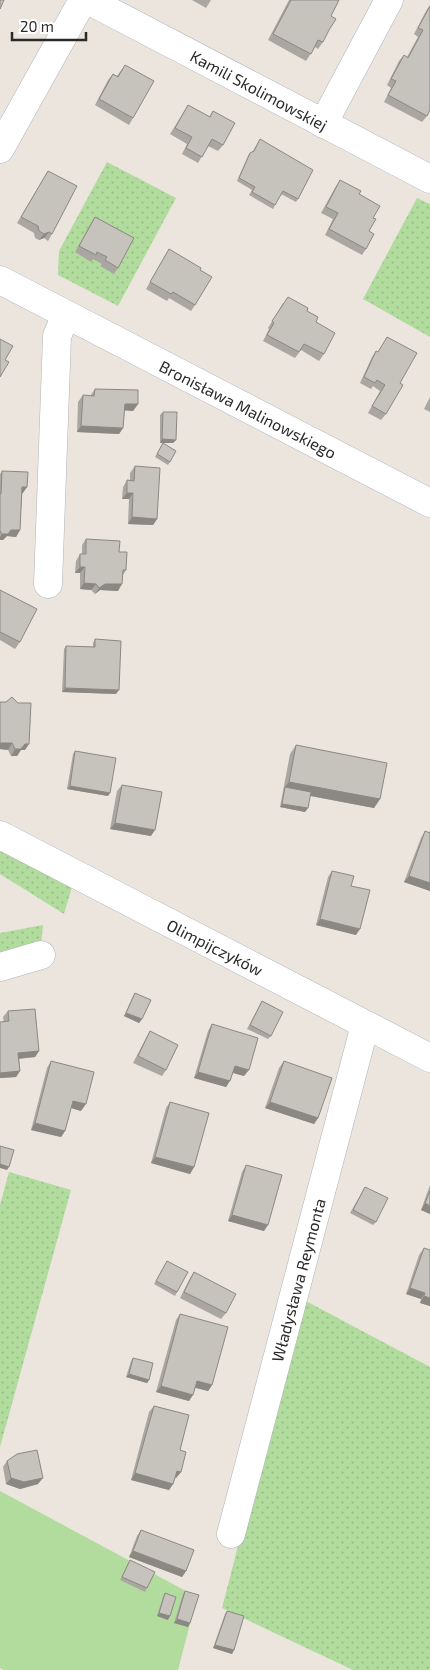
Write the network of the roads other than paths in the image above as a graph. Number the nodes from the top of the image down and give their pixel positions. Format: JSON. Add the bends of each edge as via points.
{"nodes":[{"id":1,"x":83,"y":0,"type":"edge"},
{"id":2,"x":88,"y":0,"type":"edge"},
{"id":3,"x":389,"y":0,"type":"edge"},
{"id":4,"x":323,"y":124,"type":"junction"},
{"id":5,"x":0,"y":148,"type":"edge"},
{"id":6,"x":430,"y":179,"type":"edge"},
{"id":7,"x":0,"y":280,"type":"edge"},
{"id":8,"x":66,"y":315,"type":"junction"},
{"id":9,"x":430,"y":503,"type":"edge"},
{"id":10,"x":48,"y":584,"type":"dead end"},
{"id":11,"x":0,"y":835,"type":"edge"},
{"id":12,"x":41,"y":956,"type":"dead end"},
{"id":13,"x":0,"y":967,"type":"edge"},
{"id":14,"x":366,"y":1025,"type":"junction"},
{"id":15,"x":430,"y":1058,"type":"edge"},
{"id":16,"x":231,"y":1534,"type":"dead end"}],
"edges":[{"from":1,"to":5,"type":"street"},
{"from":2,"to":4,"type":"street","name":"Kamili Skolimowskiej"},
{"from":3,"to":4,"type":"street"},
{"from":4,"to":6,"type":"street","name":"Kamili Skolimowskiej"},
{"from":7,"to":8,"type":"street","name":"Bronisława Malinowskiego"},
{"from":8,"to":9,"type":"street","name":"Bronisława Malinowskiego"},
{"from":8,"to":10,"type":"street","via":[[57,336]]},
{"from":11,"to":14,"type":"street","name":"Olimpijczyków"},
{"from":12,"to":13,"type":"street"},
{"from":14,"to":15,"type":"street","name":"Olimpijczyków"},
{"from":14,"to":16,"type":"street","name":"Władysława Reymonta"}]}
